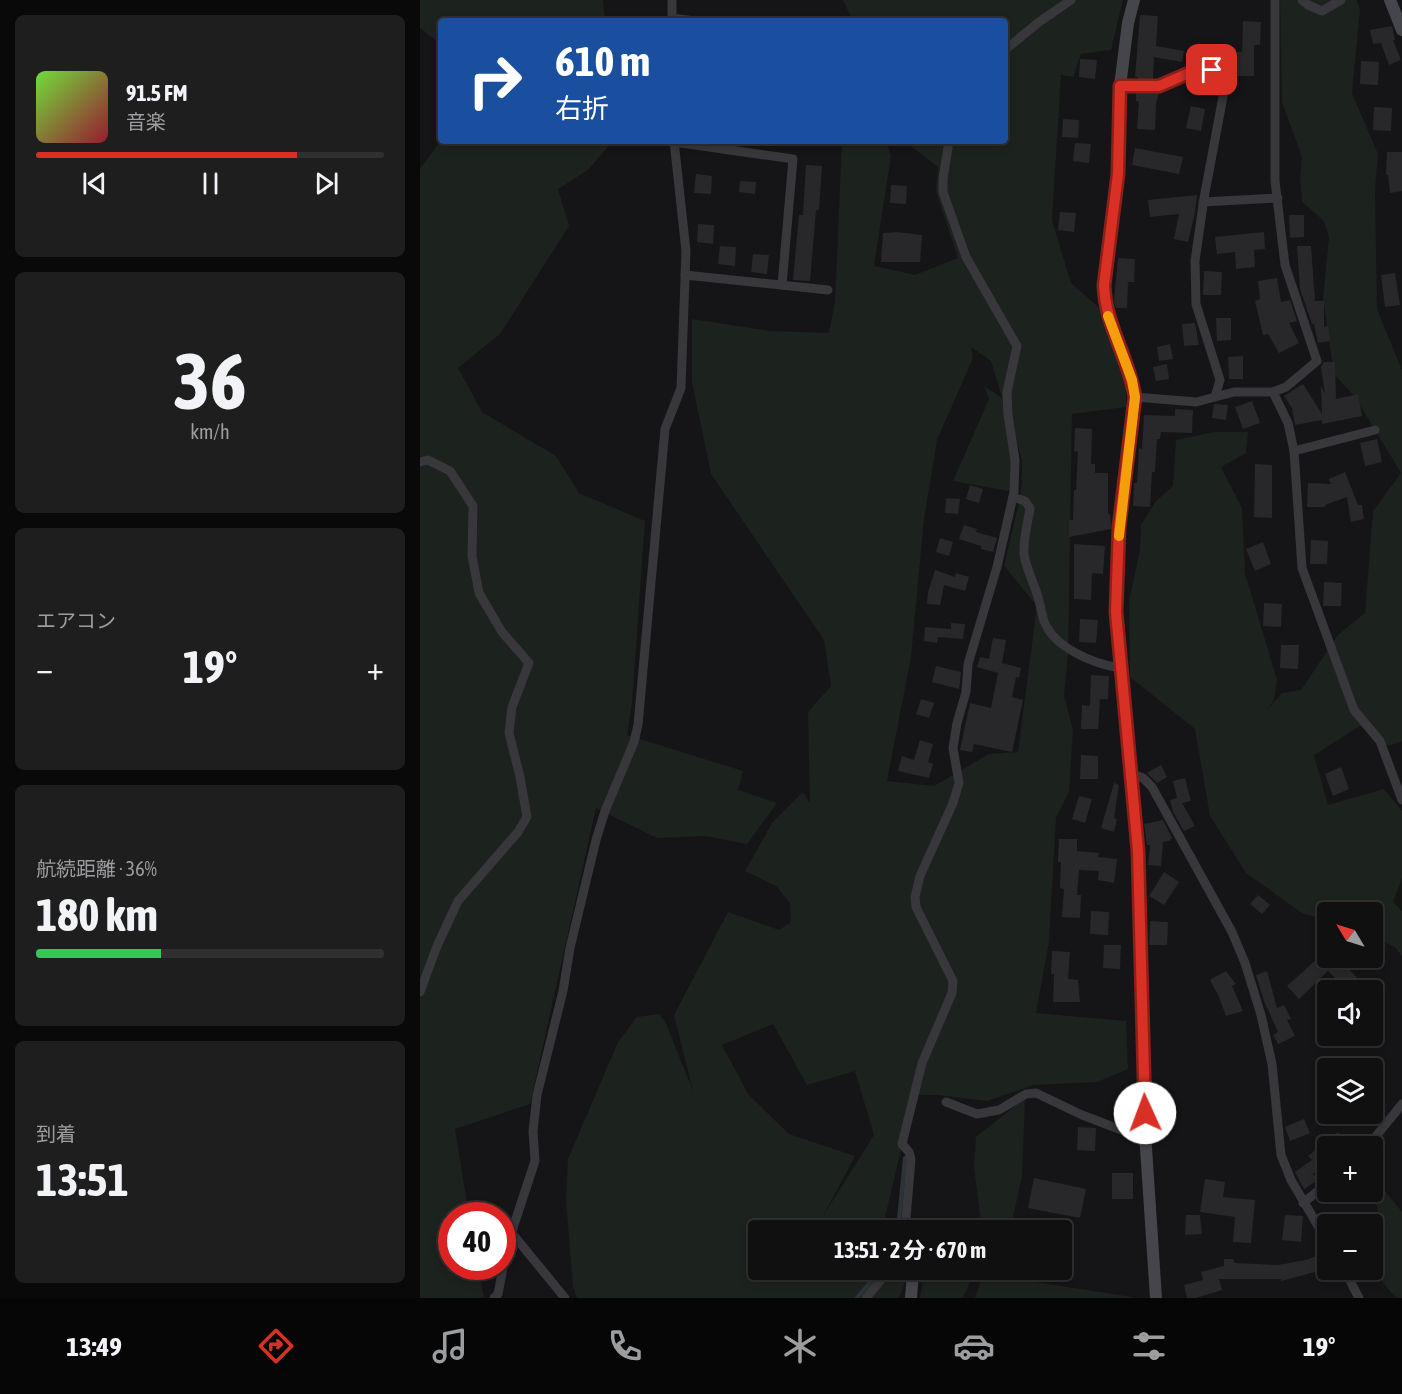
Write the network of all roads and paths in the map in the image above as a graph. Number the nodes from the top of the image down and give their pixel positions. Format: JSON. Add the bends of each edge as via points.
{"nodes":[{"id":1,"x":672,"y":0,"type":"edge"},
{"id":2,"x":1071,"y":0,"type":"edge"},
{"id":3,"x":1134,"y":0,"type":"edge"},
{"id":4,"x":1275,"y":0,"type":"edge"},
{"id":5,"x":1302,"y":0,"type":"edge"},
{"id":6,"x":1341,"y":0,"type":"edge"},
{"id":7,"x":1383,"y":0,"type":"edge"},
{"id":8,"x":1390,"y":0,"type":"edge"},
{"id":9,"x":1396,"y":15,"type":"junction"},
{"id":10,"x":672,"y":18,"type":"edge"},
{"id":11,"x":1402,"y":30,"type":"edge"},
{"id":12,"x":1008,"y":48,"type":"edge"},
{"id":13,"x":1120,"y":86,"type":"junction"},
{"id":14,"x":674,"y":144,"type":"edge"},
{"id":15,"x":688,"y":144,"type":"edge"},
{"id":16,"x":948,"y":144,"type":"edge"},
{"id":17,"x":1278,"y":198,"type":"junction"},
{"id":18,"x":1203,"y":202,"type":"junction"},
{"id":19,"x":685,"y":275,"type":"junction"},
{"id":20,"x":782,"y":285,"type":"junction"},
{"id":21,"x":828,"y":290,"type":"dead end"},
{"id":22,"x":1273,"y":392,"type":"junction"},
{"id":23,"x":1135,"y":397,"type":"junction"},
{"id":24,"x":1215,"y":397,"type":"junction"},
{"id":25,"x":1375,"y":430,"type":"dead end"},
{"id":26,"x":1294,"y":451,"type":"junction"},
{"id":27,"x":420,"y":462,"type":"edge"},
{"id":28,"x":1013,"y":497,"type":"junction"},
{"id":29,"x":1120,"y":668,"type":"junction"},
{"id":30,"x":1130,"y":773,"type":"junction"},
{"id":31,"x":1402,"y":800,"type":"edge"},
{"id":32,"x":420,"y":992,"type":"edge"},
{"id":33,"x":946,"y":1102,"type":"dead end"},
{"id":34,"x":1402,"y":1104,"type":"edge"},
{"id":35,"x":1145,"y":1133,"type":"junction"},
{"id":36,"x":1376,"y":1136,"type":"edge"},
{"id":37,"x":1317,"y":1192,"type":"edge"},
{"id":38,"x":1303,"y":1203,"type":"junction"},
{"id":39,"x":516,"y":1217,"type":"edge"},
{"id":40,"x":906,"y":1220,"type":"edge"},
{"id":41,"x":1317,"y":1225,"type":"edge"},
{"id":42,"x":516,"y":1238,"type":"edge"},
{"id":43,"x":501,"y":1280,"type":"edge"},
{"id":44,"x":881,"y":1280,"type":"edge"},
{"id":45,"x":912,"y":1280,"type":"edge"},
{"id":46,"x":1350,"y":1280,"type":"edge"},
{"id":47,"x":494,"y":1298,"type":"edge"},
{"id":48,"x":565,"y":1298,"type":"edge"},
{"id":49,"x":866,"y":1298,"type":"edge"},
{"id":50,"x":911,"y":1298,"type":"edge"},
{"id":51,"x":1156,"y":1298,"type":"edge"},
{"id":52,"x":1359,"y":1298,"type":"edge"}],
"edges":[{"from":1,"to":10,"type":"street"},
{"from":2,"to":12,"type":"street"},
{"from":3,"to":13,"type":"street"},
{"from":4,"to":17,"type":"street"},
{"from":5,"to":6,"type":"street","via":[[1322,11]]},
{"from":7,"to":9,"type":"street"},
{"from":8,"to":9,"type":"street"},
{"from":9,"to":11,"type":"street"},
{"from":13,"to":18,"type":"street","via":[[1159,86],[1196,70],[1228,70]]},
{"from":13,"to":23,"type":"street","via":[[1118,174],[1104,301]]},
{"from":14,"to":19,"type":"street"},
{"from":15,"to":20,"type":"street","via":[[793,159]]},
{"from":16,"to":28,"type":"street","via":[[943,192],[966,257],[1017,346],[1007,392],[1016,460]]},
{"from":17,"to":18,"type":"street"},
{"from":17,"to":22,"type":"street","via":[[1285,266],[1317,362],[1286,387]]},
{"from":18,"to":24,"type":"street","via":[[1195,261],[1196,304],[1220,380]]},
{"from":19,"to":20,"type":"street"},
{"from":19,"to":39,"type":"street","via":[[681,388],[665,429],[638,725],[596,840],[537,1095],[535,1161]]},
{"from":20,"to":21,"type":"street"},
{"from":22,"to":24,"type":"street","via":[[1234,392]]},
{"from":22,"to":26,"type":"street","via":[[1288,423]]},
{"from":23,"to":24,"type":"street","via":[[1196,402]]},
{"from":23,"to":29,"type":"street","via":[[1117,560]]},
{"from":25,"to":26,"type":"street"},
{"from":26,"to":31,"type":"street","via":[[1302,568],[1344,687],[1354,710],[1380,741]]},
{"from":27,"to":32,"type":"street","via":[[428,460],[450,471],[473,506],[472,556],[479,592],[502,632],[529,663],[512,707],[509,733],[526,817],[518,832],[458,901]]},
{"from":28,"to":29,"type":"street","via":[[1025,501],[1030,508],[1024,552],[1045,622],[1065,646],[1088,660]]},
{"from":28,"to":40,"type":"street","via":[[968,664],[953,748],[959,783],[915,897],[916,907],[953,981],[952,993],[922,1063],[902,1144],[910,1159]]},
{"from":29,"to":30,"type":"street"},
{"from":30,"to":35,"type":"street","via":[[1138,851]]},
{"from":30,"to":38,"type":"street","via":[[1152,786],[1236,943],[1261,1015],[1272,1064],[1281,1155]]},
{"from":33,"to":35,"type":"street","via":[[977,1114],[999,1110],[1026,1094],[1036,1093],[1124,1131]]},
{"from":34,"to":36,"type":"street"},
{"from":35,"to":51,"type":"street"},
{"from":37,"to":38,"type":"street"},
{"from":38,"to":41,"type":"street"},
{"from":42,"to":48,"type":"street"},
{"from":43,"to":47,"type":"street"},
{"from":44,"to":49,"type":"street"},
{"from":45,"to":50,"type":"street"},
{"from":46,"to":52,"type":"street"}]}
